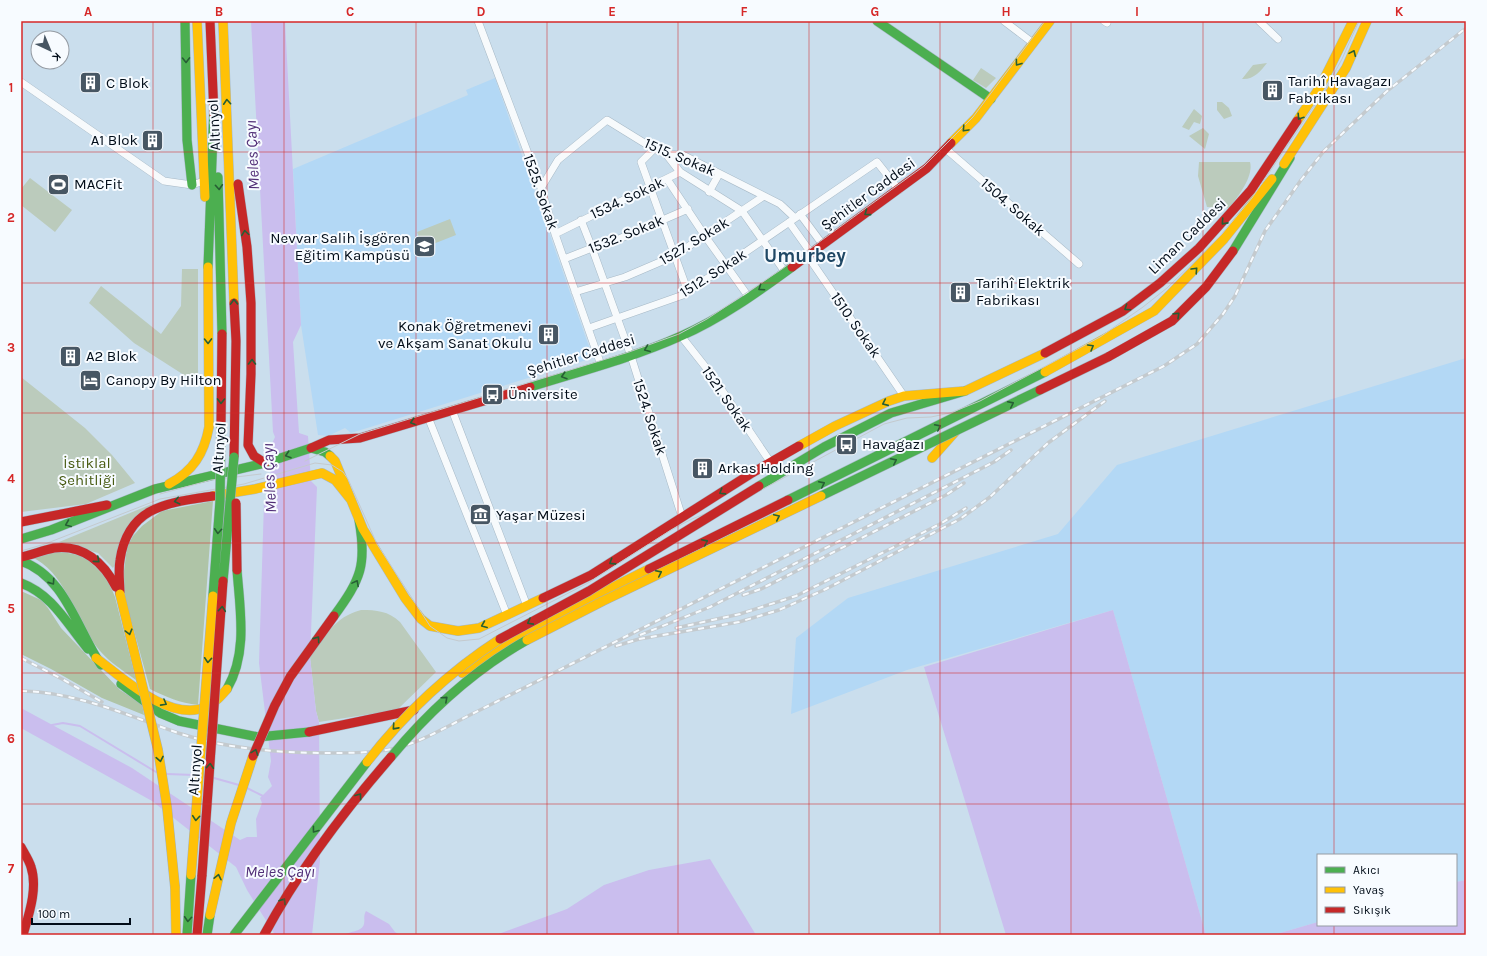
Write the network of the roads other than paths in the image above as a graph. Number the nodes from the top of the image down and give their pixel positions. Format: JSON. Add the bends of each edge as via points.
{"nodes":[{"id":1,"x":185,"y":21,"type":"edge"},
{"id":2,"x":197,"y":21,"type":"edge"},
{"id":3,"x":210,"y":21,"type":"edge"},
{"id":4,"x":223,"y":21,"type":"edge"},
{"id":5,"x":478,"y":21,"type":"edge"},
{"id":6,"x":1004,"y":21,"type":"edge"},
{"id":7,"x":1050,"y":21,"type":"edge"},
{"id":8,"x":1259,"y":21,"type":"edge"},
{"id":9,"x":1352,"y":21,"type":"edge"},
{"id":10,"x":1368,"y":21,"type":"edge"},
{"id":11,"x":883,"y":23,"type":"edge"},
{"id":12,"x":1278,"y":39,"type":"dead end"},
{"id":13,"x":1033,"y":43,"type":"junction"},
{"id":14,"x":21,"y":82,"type":"edge"},
{"id":15,"x":991,"y":100,"type":"junction"},
{"id":16,"x":214,"y":106,"type":"junction"},
{"id":17,"x":228,"y":128,"type":"junction"},
{"id":18,"x":654,"y":149,"type":"junction"},
{"id":19,"x":946,"y":149,"type":"junction"},
{"id":20,"x":666,"y":154,"type":"junction"},
{"id":21,"x":1290,"y":158,"type":"junction"},
{"id":22,"x":680,"y":172,"type":"junction"},
{"id":23,"x":720,"y":174,"type":"junction"},
{"id":24,"x":667,"y":179,"type":"junction"},
{"id":25,"x":204,"y":181,"type":"junction"},
{"id":26,"x":192,"y":185,"type":"junction"},
{"id":27,"x":651,"y":186,"type":"junction"},
{"id":28,"x":541,"y":188,"type":"junction"},
{"id":29,"x":899,"y":190,"type":"junction"},
{"id":30,"x":709,"y":192,"type":"junction"},
{"id":31,"x":764,"y":196,"type":"junction"},
{"id":32,"x":688,"y":208,"type":"junction"},
{"id":33,"x":742,"y":211,"type":"junction"},
{"id":34,"x":795,"y":218,"type":"junction"},
{"id":35,"x":581,"y":220,"type":"junction"},
{"id":36,"x":662,"y":220,"type":"junction"},
{"id":37,"x":555,"y":234,"type":"junction"},
{"id":38,"x":705,"y":236,"type":"junction"},
{"id":39,"x":763,"y":240,"type":"junction"},
{"id":40,"x":823,"y":245,"type":"junction"},
{"id":41,"x":208,"y":246,"type":"junction"},
{"id":42,"x":592,"y":248,"type":"junction"},
{"id":43,"x":809,"y":254,"type":"junction"},
{"id":44,"x":674,"y":256,"type":"junction"},
{"id":45,"x":564,"y":259,"type":"junction"},
{"id":46,"x":1079,"y":264,"type":"dead end"},
{"id":47,"x":727,"y":265,"type":"junction"},
{"id":48,"x":785,"y":272,"type":"junction"},
{"id":49,"x":605,"y":282,"type":"junction"},
{"id":50,"x":575,"y":292,"type":"junction"},
{"id":51,"x":688,"y":292,"type":"junction"},
{"id":52,"x":748,"y":296,"type":"junction"},
{"id":53,"x":617,"y":319,"type":"junction"},
{"id":54,"x":589,"y":328,"type":"junction"},
{"id":55,"x":681,"y":336,"type":"junction"},
{"id":56,"x":631,"y":356,"type":"junction"},
{"id":57,"x":601,"y":365,"type":"junction"},
{"id":58,"x":965,"y":391,"type":"junction"},
{"id":59,"x":904,"y":396,"type":"junction"},
{"id":60,"x":978,"y":407,"type":"junction"},
{"id":61,"x":452,"y":410,"type":"junction"},
{"id":62,"x":428,"y":417,"type":"junction"},
{"id":63,"x":311,"y":448,"type":"junction"},
{"id":64,"x":234,"y":457,"type":"junction"},
{"id":65,"x":932,"y":458,"type":"dead end"},
{"id":66,"x":265,"y":462,"type":"junction"},
{"id":67,"x":771,"y":463,"type":"junction"},
{"id":68,"x":169,"y":484,"type":"junction"},
{"id":69,"x":351,"y":500,"type":"junction"},
{"id":70,"x":117,"y":503,"type":"junction"},
{"id":71,"x":682,"y":516,"type":"junction"},
{"id":72,"x":359,"y":520,"type":"junction"},
{"id":73,"x":21,"y":522,"type":"edge"},
{"id":74,"x":21,"y":540,"type":"edge"},
{"id":75,"x":21,"y":557,"type":"edge"},
{"id":76,"x":21,"y":561,"type":"edge"},
{"id":77,"x":21,"y":583,"type":"edge"},
{"id":78,"x":120,"y":594,"type":"junction"},
{"id":79,"x":527,"y":606,"type":"junction"},
{"id":80,"x":508,"y":615,"type":"junction"},
{"id":81,"x":96,"y":658,"type":"junction"},
{"id":82,"x":21,"y":847,"type":"edge"},
{"id":83,"x":23,"y":935,"type":"edge"},
{"id":84,"x":176,"y":935,"type":"edge"},
{"id":85,"x":187,"y":935,"type":"edge"},
{"id":86,"x":196,"y":935,"type":"edge"},
{"id":87,"x":207,"y":935,"type":"edge"},
{"id":88,"x":234,"y":935,"type":"edge"},
{"id":89,"x":264,"y":935,"type":"edge"}],
"edges":[{"from":1,"to":26,"type":"main road","one_way":true,"via":[[187,140]]},
{"from":2,"to":25,"type":"main road"},
{"from":3,"to":16,"type":"main road","name":"Altınyol"},
{"from":17,"to":4,"type":"main road","name":"Altınyol","one_way":true},
{"from":5,"to":28,"type":"street","name":"1525. Sokak"},
{"from":6,"to":13,"type":"street"},
{"from":7,"to":13,"type":"main road","name":"Şehitler Caddesi"},
{"from":8,"to":12,"type":"street"},
{"from":9,"to":58,"type":"main road","name":"Liman Caddesi","one_way":true,"via":[[1322,84],[1267,168],[1238,207],[1203,244],[1165,279],[1123,311],[1049,351]]},
{"from":21,"to":10,"type":"main road","one_way":true,"via":[[1346,68]]},
{"from":11,"to":15,"type":"main road"},
{"from":13,"to":15,"type":"main road","name":"Şehitler Caddesi","one_way":true},
{"from":14,"to":26,"type":"street","via":[[164,181]]},
{"from":15,"to":19,"type":"main road","name":"Şehitler Caddesi","one_way":true},
{"from":16,"to":41,"type":"main road"},
{"from":16,"to":85,"type":"main road","name":"Altınyol","one_way":true,"bridge":true,"via":[[220,215],[222,334],[220,500]]},
{"from":64,"to":17,"type":"main road","name":"Altınyol","one_way":true,"via":[[236,340]]},
{"from":66,"to":17,"type":"main road","one_way":true,"via":[[254,458],[248,444],[252,316],[248,254],[235,149]]},
{"from":18,"to":20,"type":"street","name":"1515. Sokak"},
{"from":18,"to":27,"type":"street","via":[[641,162]]},
{"from":18,"to":28,"type":"street","name":"1515. Sokak","via":[[607,120],[558,160]]},
{"from":19,"to":29,"type":"main road","name":"Şehitler Caddesi"},
{"from":19,"to":46,"type":"street","name":"1504. Sokak"},
{"from":20,"to":22,"type":"street","name":"1534. Sokak"},
{"from":20,"to":23,"type":"street","name":"1515. Sokak","via":[[683,155]]},
{"from":60,"to":21,"type":"main road","one_way":true,"via":[[1058,366],[1154,311],[1224,239]]},
{"from":89,"to":21,"type":"main road","one_way":true,"bridge":true,"via":[[296,880],[397,749],[425,718],[482,669],[569,618],[1149,336],[1172,320],[1198,296],[1229,256]]},
{"from":22,"to":24,"type":"street","name":"1534. Sokak"},
{"from":22,"to":30,"type":"street"},
{"from":23,"to":30,"type":"street"},
{"from":23,"to":31,"type":"street","name":"1515. Sokak"},
{"from":24,"to":27,"type":"street","name":"1534. Sokak"},
{"from":24,"to":32,"type":"street"},
{"from":25,"to":26,"type":"street"},
{"from":25,"to":41,"type":"main road"},
{"from":27,"to":35,"type":"street","name":"1534. Sokak"},
{"from":27,"to":36,"type":"street"},
{"from":28,"to":37,"type":"street","name":"1525. Sokak"},
{"from":29,"to":34,"type":"street","name":"1512. Sokak","via":[[877,162]]},
{"from":29,"to":40,"type":"main road","name":"Şehitler Caddesi","one_way":true},
{"from":30,"to":33,"type":"street"},
{"from":31,"to":33,"type":"street","name":"1527. Sokak"},
{"from":31,"to":34,"type":"street","name":"1515. Sokak","via":[[780,204]]},
{"from":32,"to":36,"type":"street","name":"1532. Sokak"},
{"from":32,"to":38,"type":"street"},
{"from":33,"to":38,"type":"street","name":"1527. Sokak"},
{"from":33,"to":39,"type":"street"},
{"from":34,"to":39,"type":"street","name":"1512. Sokak"},
{"from":34,"to":40,"type":"street","name":"1515. Sokak"},
{"from":34,"to":43,"type":"street","name":"1510. Sokak"},
{"from":35,"to":37,"type":"street","name":"1534. Sokak"},
{"from":35,"to":42,"type":"street","name":"1524. Sokak"},
{"from":36,"to":42,"type":"street","name":"1532. Sokak","via":[[605,246]]},
{"from":36,"to":44,"type":"street"},
{"from":37,"to":45,"type":"street","name":"1525. Sokak"},
{"from":38,"to":44,"type":"street","name":"1527. Sokak"},
{"from":38,"to":47,"type":"street"},
{"from":39,"to":47,"type":"street","name":"1512. Sokak"},
{"from":39,"to":48,"type":"street"},
{"from":40,"to":43,"type":"main road","name":"Şehitler Caddesi"},
{"from":41,"to":68,"type":"main road","one_way":true,"via":[[210,427],[204,450],[195,464],[185,476]]},
{"from":42,"to":45,"type":"street","name":"1532. Sokak"},
{"from":42,"to":49,"type":"street","name":"1524. Sokak"},
{"from":43,"to":48,"type":"main road","name":"Şehitler Caddesi"},
{"from":43,"to":59,"type":"street","name":"1510. Sokak"},
{"from":44,"to":49,"type":"street","name":"1527. Sokak","via":[[625,277]]},
{"from":44,"to":51,"type":"street"},
{"from":45,"to":50,"type":"street","name":"1525. Sokak"},
{"from":47,"to":51,"type":"street","name":"1512. Sokak"},
{"from":47,"to":52,"type":"street"},
{"from":48,"to":52,"type":"main road","name":"Şehitler Caddesi","one_way":true},
{"from":49,"to":50,"type":"street","name":"1527. Sokak"},
{"from":49,"to":53,"type":"street","name":"1524. Sokak"},
{"from":50,"to":54,"type":"street","name":"1525. Sokak"},
{"from":51,"to":53,"type":"street","name":"1512. Sokak"},
{"from":52,"to":55,"type":"main road","name":"Şehitler Caddesi","via":[[709,322]]},
{"from":53,"to":54,"type":"street","name":"1512. Sokak"},
{"from":53,"to":56,"type":"street","name":"1524. Sokak"},
{"from":54,"to":57,"type":"street","name":"1525. Sokak"},
{"from":55,"to":56,"type":"main road","name":"Şehitler Caddesi","one_way":true},
{"from":55,"to":67,"type":"street","name":"1521. Sokak"},
{"from":56,"to":57,"type":"main road","name":"Şehitler Caddesi"},
{"from":56,"to":71,"type":"street","name":"1524. Sokak"},
{"from":57,"to":61,"type":"main road","name":"Şehitler Caddesi","one_way":true},
{"from":58,"to":59,"type":"main road"},
{"from":58,"to":88,"type":"main road","one_way":true,"bridge":true,"via":[[891,413],[802,460],[589,591],[511,632],[455,670],[384,740]]},
{"from":59,"to":67,"type":"main road","one_way":true,"via":[[835,426]]},
{"from":60,"to":65,"type":"main road"},
{"from":81,"to":60,"type":"main road","one_way":true,"via":[[105,670],[160,712],[220,731],[266,738],[322,730],[416,709],[472,665],[545,622]]},
{"from":61,"to":62,"type":"main road","name":"Şehitler Caddesi"},
{"from":61,"to":79,"type":"street"},
{"from":62,"to":63,"type":"main road","name":"Şehitler Caddesi","one_way":true,"via":[[357,438],[329,440]]},
{"from":62,"to":80,"type":"street"},
{"from":63,"to":66,"type":"main road","name":"Şehitler Caddesi","one_way":true},
{"from":63,"to":69,"type":"main road","via":[[325,452],[335,461]]},
{"from":81,"to":64,"type":"main road","one_way":true,"bridge":true,"via":[[172,708],[189,711],[210,706],[232,685],[237,673],[240,629]]},
{"from":86,"to":64,"type":"main road","name":"Altınyol","one_way":true,"bridge":true},
{"from":66,"to":68,"type":"main road","name":"Şehitler Caddesi"},
{"from":67,"to":71,"type":"main road","one_way":true},
{"from":68,"to":70,"type":"main road","name":"Şehitler Caddesi"},
{"from":69,"to":72,"type":"main road"},
{"from":69,"to":78,"type":"main road","one_way":true,"via":[[332,477],[322,473],[271,486],[182,500],[155,508],[144,514],[129,531],[120,549]]},
{"from":70,"to":73,"type":"main road"},
{"from":70,"to":74,"type":"main road","name":"Şehitler Caddesi","one_way":true},
{"from":71,"to":79,"type":"main road","one_way":true,"via":[[591,575]]},
{"from":80,"to":72,"type":"main road","one_way":true,"via":[[478,628],[458,631],[430,626],[421,619],[405,598]]},
{"from":87,"to":72,"type":"main road","one_way":true,"bridge":true,"via":[[233,818],[267,722],[291,676],[359,580],[363,566],[363,542]]},
{"from":75,"to":78,"type":"main road","one_way":true,"via":[[61,547],[79,550],[91,555],[105,566]]},
{"from":76,"to":81,"type":"main road","one_way":true,"via":[[37,567],[51,579]]},
{"from":77,"to":81,"type":"main road","via":[[42,592]]},
{"from":78,"to":84,"type":"main road","one_way":true,"bridge":true,"via":[[158,750],[175,888]]},
{"from":79,"to":80,"type":"main road"},
{"from":82,"to":83,"type":"main road","via":[[33,876]]}]}
